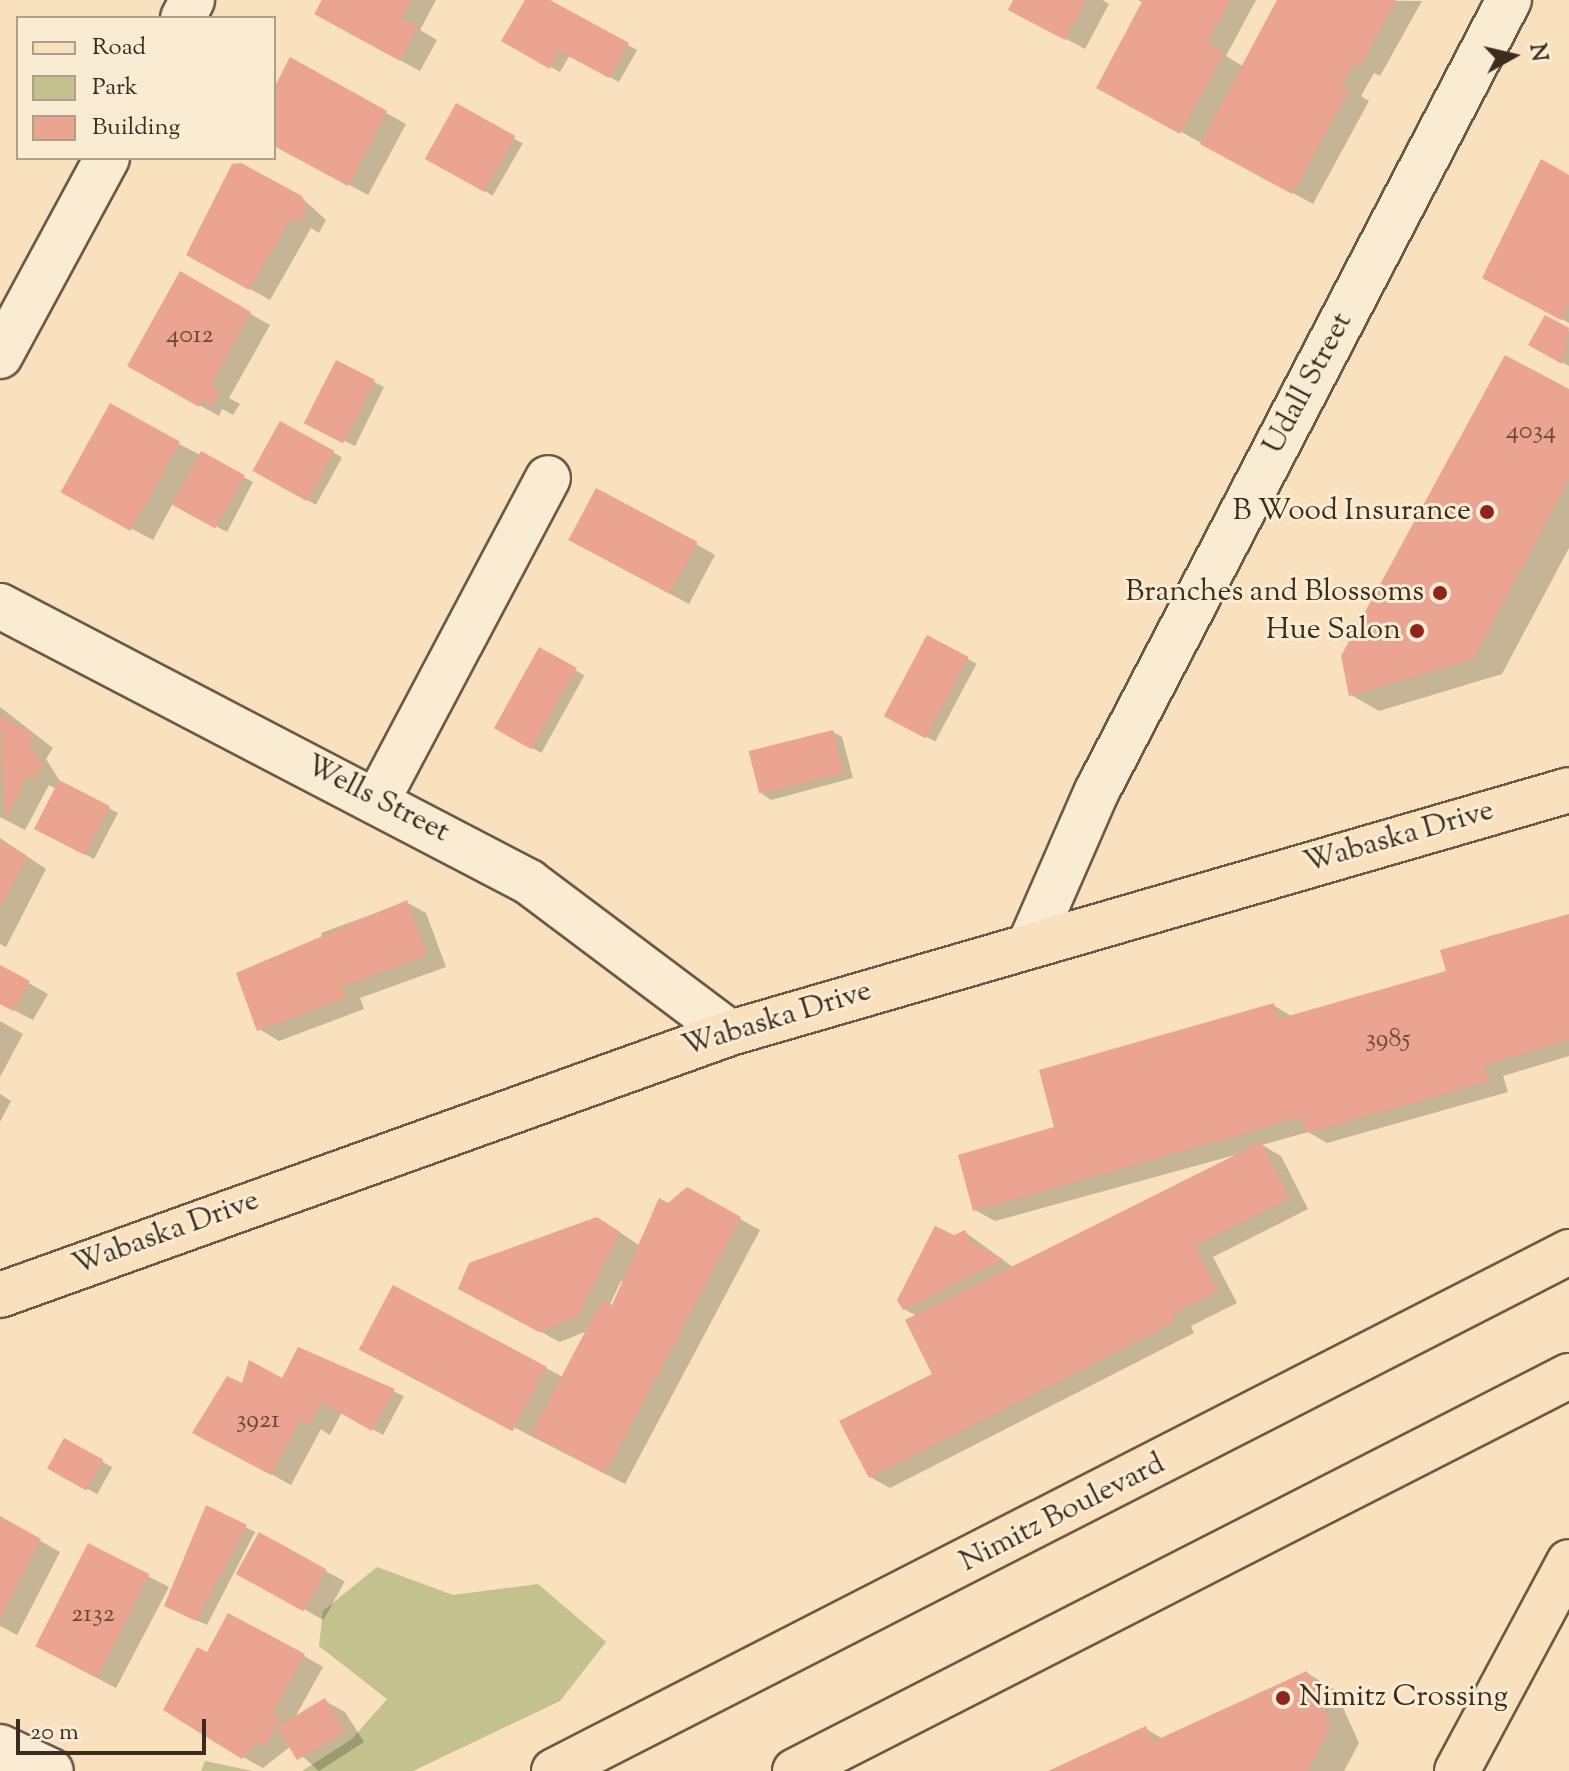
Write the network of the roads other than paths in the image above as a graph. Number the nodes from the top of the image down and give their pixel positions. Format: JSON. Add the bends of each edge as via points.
{"nodes":[{"id":1,"x":1509,"y":0,"type":"edge"},
{"id":2,"x":106,"y":160,"type":"edge"},
{"id":3,"x":0,"y":356,"type":"edge"},
{"id":4,"x":548,"y":478,"type":"dead end"},
{"id":5,"x":0,"y":606,"type":"edge"},
{"id":6,"x":1569,"y":790,"type":"edge"},
{"id":7,"x":378,"y":799,"type":"junction"},
{"id":8,"x":1030,"y":944,"type":"junction"},
{"id":9,"x":730,"y":1033,"type":"junction"},
{"id":10,"x":1569,"y":1252,"type":"edge"},
{"id":11,"x":0,"y":1295,"type":"edge"},
{"id":12,"x":1569,"y":1376,"type":"edge"},
{"id":13,"x":1569,"y":1562,"type":"edge"},
{"id":14,"x":0,"y":1747,"type":"edge"},
{"id":15,"x":51,"y":1771,"type":"edge"},
{"id":16,"x":554,"y":1771,"type":"edge"},
{"id":17,"x":795,"y":1771,"type":"edge"},
{"id":18,"x":1457,"y":1771,"type":"edge"}],
"edges":[{"from":1,"to":8,"type":"street","name":"Udall Street","via":[[1097,791]]},
{"from":2,"to":3,"type":"street"},
{"from":4,"to":7,"type":"street"},
{"from":5,"to":7,"type":"street","name":"Wells Street"},
{"from":6,"to":8,"type":"main road","name":"Wabaska Drive"},
{"from":7,"to":9,"type":"street","name":"Wells Street","via":[[529,882]]},
{"from":8,"to":9,"type":"main road","name":"Wabaska Drive"},
{"from":9,"to":11,"type":"main road","name":"Wabaska Drive"},
{"from":10,"to":16,"type":"main road","name":"Nimitz Boulevard"},
{"from":12,"to":17,"type":"main road"},
{"from":13,"to":18,"type":"main road"},
{"from":14,"to":15,"type":"street"}]}
